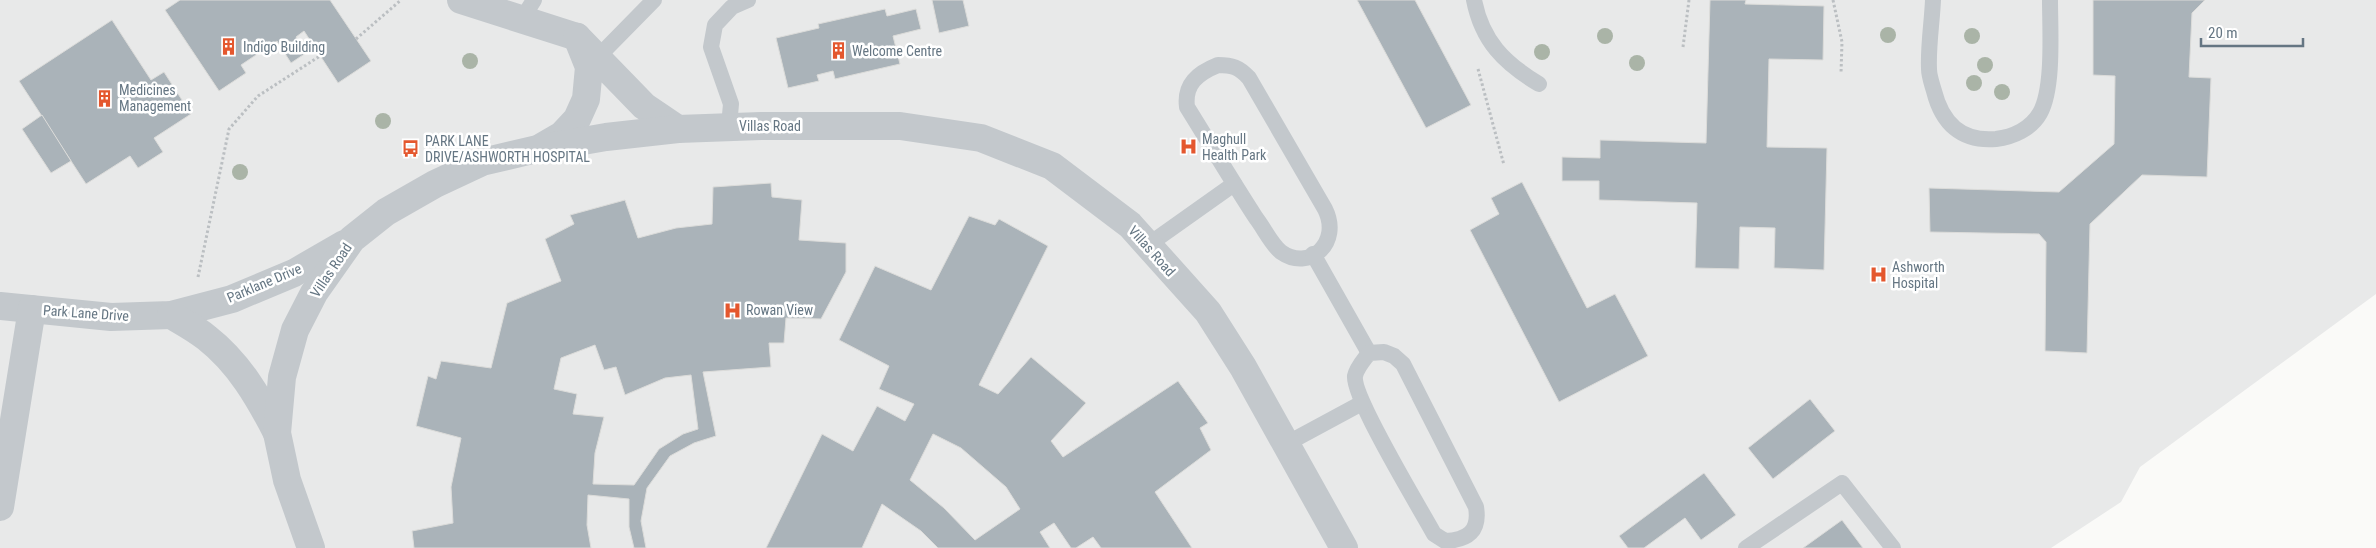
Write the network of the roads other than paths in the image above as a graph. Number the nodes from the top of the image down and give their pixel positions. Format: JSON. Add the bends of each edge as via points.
{"nodes":[{"id":1,"x":461,"y":0,"type":"edge"},
{"id":2,"x":654,"y":0,"type":"edge"},
{"id":3,"x":748,"y":0,"type":"edge"},
{"id":4,"x":1474,"y":0,"type":"edge"},
{"id":5,"x":1933,"y":0,"type":"edge"},
{"id":6,"x":2050,"y":0,"type":"edge"},
{"id":7,"x":528,"y":10,"type":"edge"},
{"id":8,"x":576,"y":37,"type":"junction"},
{"id":9,"x":597,"y":58,"type":"junction"},
{"id":10,"x":1539,"y":84,"type":"dead end"},
{"id":11,"x":729,"y":126,"type":"junction"},
{"id":12,"x":678,"y":130,"type":"junction"},
{"id":13,"x":537,"y":149,"type":"junction"},
{"id":14,"x":1234,"y":184,"type":"junction"},
{"id":15,"x":352,"y":239,"type":"junction"},
{"id":16,"x":1148,"y":245,"type":"junction"},
{"id":17,"x":1313,"y":254,"type":"junction"},
{"id":18,"x":0,"y":306,"type":"edge"},
{"id":19,"x":32,"y":309,"type":"junction"},
{"id":20,"x":181,"y":312,"type":"junction"},
{"id":21,"x":1369,"y":354,"type":"junction"},
{"id":22,"x":1362,"y":403,"type":"junction"},
{"id":23,"x":277,"y":433,"type":"junction"},
{"id":24,"x":1286,"y":444,"type":"junction"},
{"id":25,"x":0,"y":508,"type":"edge"},
{"id":26,"x":311,"y":548,"type":"edge"},
{"id":27,"x":1344,"y":548,"type":"edge"},
{"id":28,"x":1746,"y":548,"type":"edge"},
{"id":29,"x":1892,"y":548,"type":"edge"}],
"edges":[{"from":1,"to":7,"type":"street"},
{"from":2,"to":9,"type":"lane"},
{"from":3,"to":11,"type":"lane","via":[[732,7],[715,25],[711,47],[731,104]]},
{"from":4,"to":10,"type":"lane","via":[[1483,30],[1495,51]]},
{"from":5,"to":6,"type":"lane","via":[[1929,70],[1936,97],[1947,123],[1964,135],[1988,139],[2011,137],[2029,126],[2040,113],[2048,86]]},
{"from":7,"to":8,"type":"street"},
{"from":8,"to":9,"type":"street"},
{"from":8,"to":13,"type":"street","via":[[589,67],[586,99],[577,119],[562,135]]},
{"from":9,"to":12,"type":"street","via":[[644,106]]},
{"from":11,"to":12,"type":"street","name":"Villas Road"},
{"from":11,"to":16,"type":"street","name":"Villas Road","via":[[900,126],[980,138],[1052,166],[1130,225]]},
{"from":12,"to":13,"type":"street","name":"Villas Road","via":[[606,137]]},
{"from":13,"to":15,"type":"street","name":"Villas Road","via":[[482,162],[435,184],[386,212]]},
{"from":14,"to":16,"type":"lane"},
{"from":14,"to":17,"type":"lane","via":[[1281,252],[1294,258]]},
{"from":14,"to":17,"type":"lane","via":[[1187,107],[1186,96],[1195,77],[1218,65],[1236,67],[1249,78],[1328,214],[1328,243]]},
{"from":15,"to":20,"type":"street","name":"Parklane Drive","via":[[294,273],[232,299]]},
{"from":15,"to":23,"type":"street","name":"Villas Road","via":[[314,293],[295,330],[282,377]]},
{"from":16,"to":24,"type":"street","name":"Villas Road","via":[[1208,312]]},
{"from":17,"to":21,"type":"lane"},
{"from":18,"to":19,"type":"street","name":"Park Lane Drive"},
{"from":19,"to":20,"type":"street","name":"Park Lane Drive","via":[[111,317]]},
{"from":19,"to":25,"type":"street"},
{"from":20,"to":23,"type":"street","via":[[236,366],[260,399]]},
{"from":21,"to":22,"type":"lane","via":[[1355,377]]},
{"from":21,"to":22,"type":"lane","via":[[1384,352],[1403,364],[1476,506],[1478,518],[1467,537],[1445,541],[1434,534]]},
{"from":22,"to":24,"type":"lane"},
{"from":23,"to":26,"type":"street","name":"Villas Road","via":[[287,480]]},
{"from":24,"to":27,"type":"street","name":"Villas Road"},
{"from":28,"to":29,"type":"lane","via":[[1842,483]]}]}
